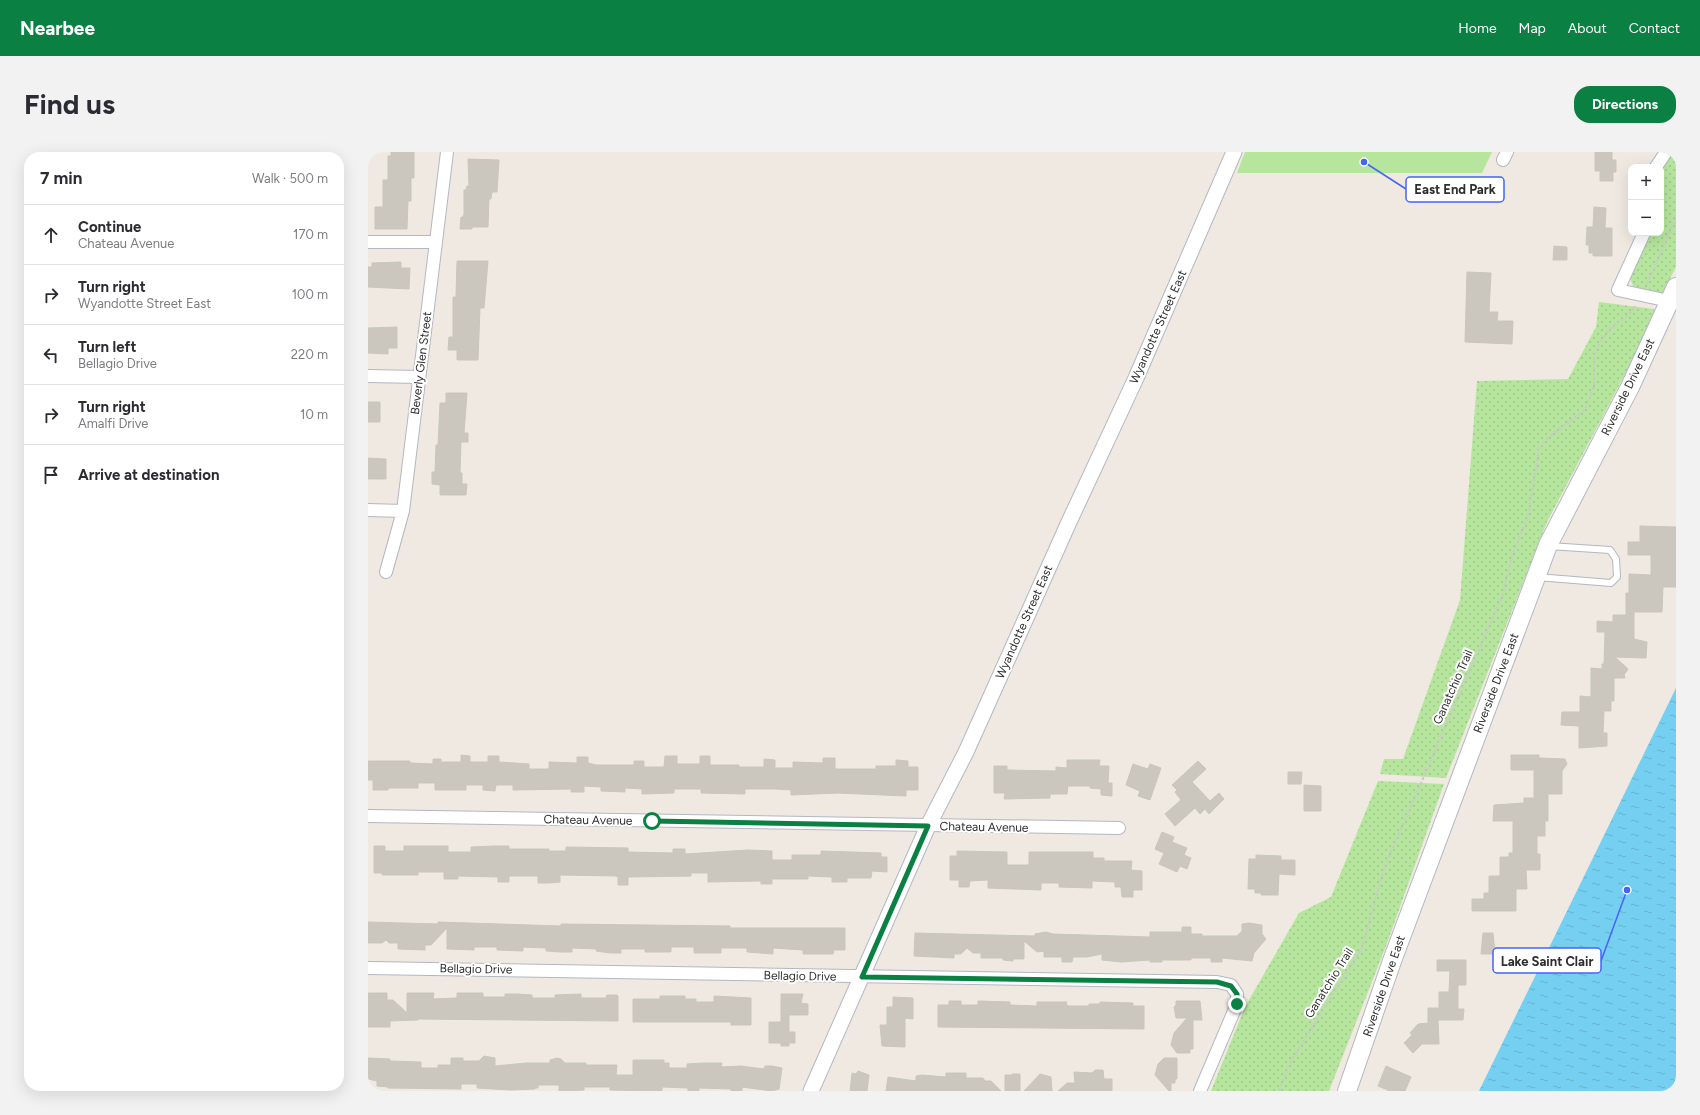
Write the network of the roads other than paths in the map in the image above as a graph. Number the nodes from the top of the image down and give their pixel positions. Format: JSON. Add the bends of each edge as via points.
{"nodes":[{"id":1,"x":447,"y":152,"type":"edge"},
{"id":2,"x":1234,"y":152,"type":"edge"},
{"id":3,"x":1666,"y":152,"type":"edge"},
{"id":4,"x":1658,"y":164,"type":"edge"},
{"id":5,"x":1643,"y":236,"type":"edge"},
{"id":6,"x":368,"y":242,"type":"edge"},
{"id":7,"x":436,"y":242,"type":"junction"},
{"id":8,"x":1673,"y":294,"type":"edge"},
{"id":9,"x":368,"y":376,"type":"edge"},
{"id":10,"x":419,"y":377,"type":"junction"},
{"id":11,"x":368,"y":510,"type":"edge"},
{"id":12,"x":403,"y":511,"type":"junction"},
{"id":13,"x":1548,"y":545,"type":"junction"},
{"id":14,"x":386,"y":572,"type":"dead end"},
{"id":15,"x":1536,"y":577,"type":"junction"},
{"id":16,"x":368,"y":816,"type":"edge"},
{"id":17,"x":928,"y":826,"type":"junction"},
{"id":18,"x":1119,"y":828,"type":"dead end"},
{"id":19,"x":368,"y":968,"type":"edge"},
{"id":20,"x":862,"y":977,"type":"junction"},
{"id":21,"x":810,"y":1091,"type":"edge"},
{"id":22,"x":1200,"y":1091,"type":"edge"},
{"id":23,"x":1347,"y":1091,"type":"edge"}],
"edges":[{"from":1,"to":7,"type":"street","name":"Beverly Glen Street"},
{"from":2,"to":17,"type":"street","name":"Wyandotte Street East","via":[[1136,378],[966,752]]},
{"from":3,"to":4,"type":"street"},
{"from":5,"to":8,"type":"street","via":[[1618,290]]},
{"from":6,"to":7,"type":"street"},
{"from":7,"to":10,"type":"street","name":"Beverly Glen Street"},
{"from":8,"to":13,"type":"main road","name":"Riverside Drive East","via":[[1630,387]]},
{"from":9,"to":10,"type":"street"},
{"from":10,"to":12,"type":"street","name":"Beverly Glen Street"},
{"from":11,"to":12,"type":"street"},
{"from":12,"to":14,"type":"street","name":"Beverly Glen Street"},
{"from":13,"to":15,"type":"main road","name":"Riverside Drive East"},
{"from":13,"to":15,"type":"lane","via":[[1610,550],[1616,559],[1617,577],[1611,583]]},
{"from":15,"to":23,"type":"main road","name":"Riverside Drive East","via":[[1392,961]]},
{"from":16,"to":17,"type":"street","name":"Chateau Avenue"},
{"from":17,"to":18,"type":"street","name":"Chateau Avenue"},
{"from":17,"to":20,"type":"street","name":"Wyandotte Street East"},
{"from":19,"to":20,"type":"street","name":"Bellagio Drive"},
{"from":20,"to":21,"type":"street","name":"Wyandotte Street East"},
{"from":20,"to":22,"type":"street","name":"Bellagio Drive","via":[[1217,982],[1231,986],[1237,994],[1237,1004]]}]}
